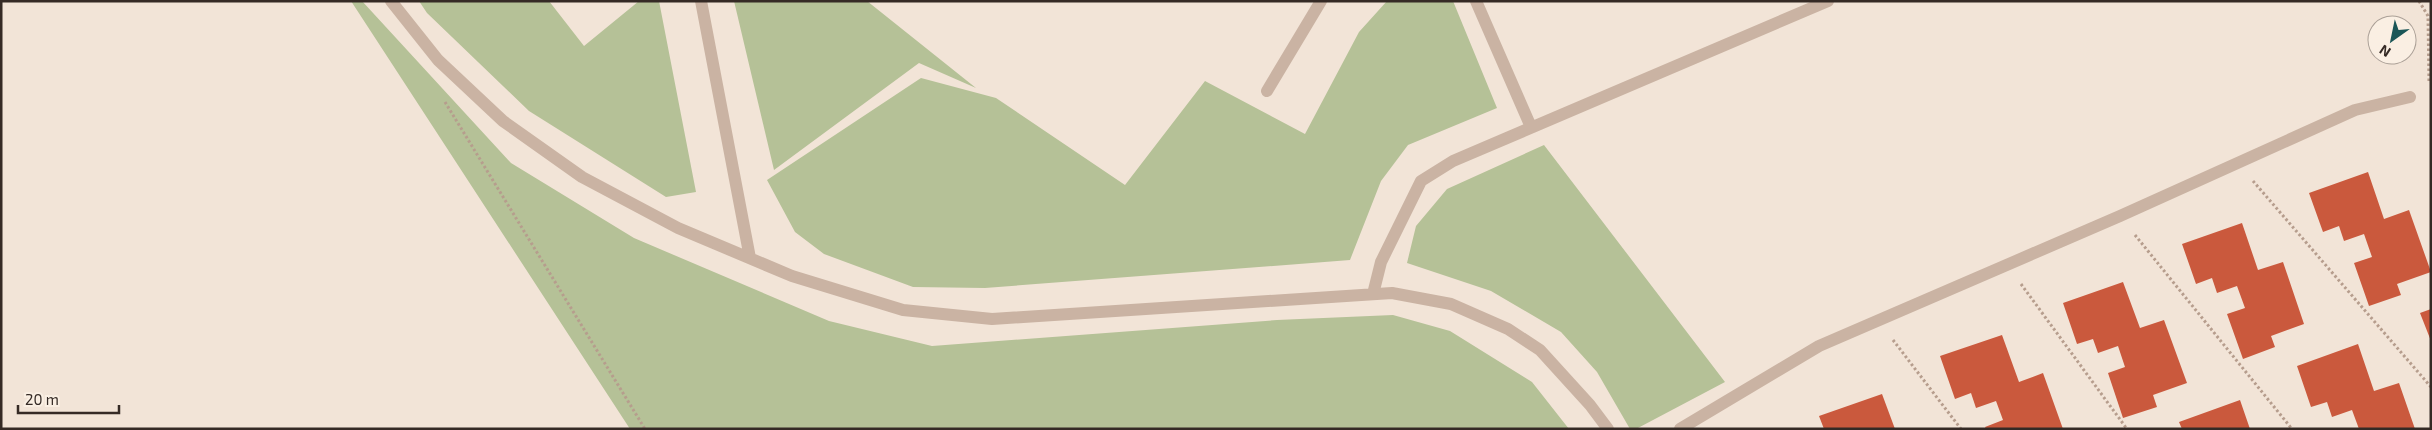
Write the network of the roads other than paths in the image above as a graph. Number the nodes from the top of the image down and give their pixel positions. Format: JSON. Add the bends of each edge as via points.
{"nodes":[{"id":1,"x":391,"y":1,"type":"edge"},
{"id":2,"x":701,"y":1,"type":"edge"},
{"id":3,"x":1321,"y":1,"type":"edge"},
{"id":4,"x":1476,"y":1,"type":"edge"},
{"id":5,"x":1828,"y":1,"type":"edge"},
{"id":6,"x":1267,"y":91,"type":"dead end"},
{"id":7,"x":2410,"y":97,"type":"dead end"},
{"id":8,"x":1531,"y":127,"type":"junction"},
{"id":9,"x":750,"y":258,"type":"junction"},
{"id":10,"x":1373,"y":294,"type":"junction"},
{"id":11,"x":1608,"y":429,"type":"edge"},
{"id":12,"x":1680,"y":429,"type":"edge"}],
"edges":[{"from":1,"to":9,"type":"street","via":[[438,60],[503,121],[582,177],[678,228]]},
{"from":2,"to":9,"type":"street"},
{"from":3,"to":6,"type":"street"},
{"from":4,"to":8,"type":"street"},
{"from":5,"to":8,"type":"street"},
{"from":7,"to":12,"type":"street","via":[[2355,110],[1819,346]]},
{"from":8,"to":10,"type":"street","via":[[1453,161],[1421,181],[1381,262]]},
{"from":9,"to":10,"type":"street","via":[[792,276],[903,310],[992,320]]},
{"from":10,"to":11,"type":"street","via":[[1392,293],[1451,304],[1508,329],[1540,350]]}]}
